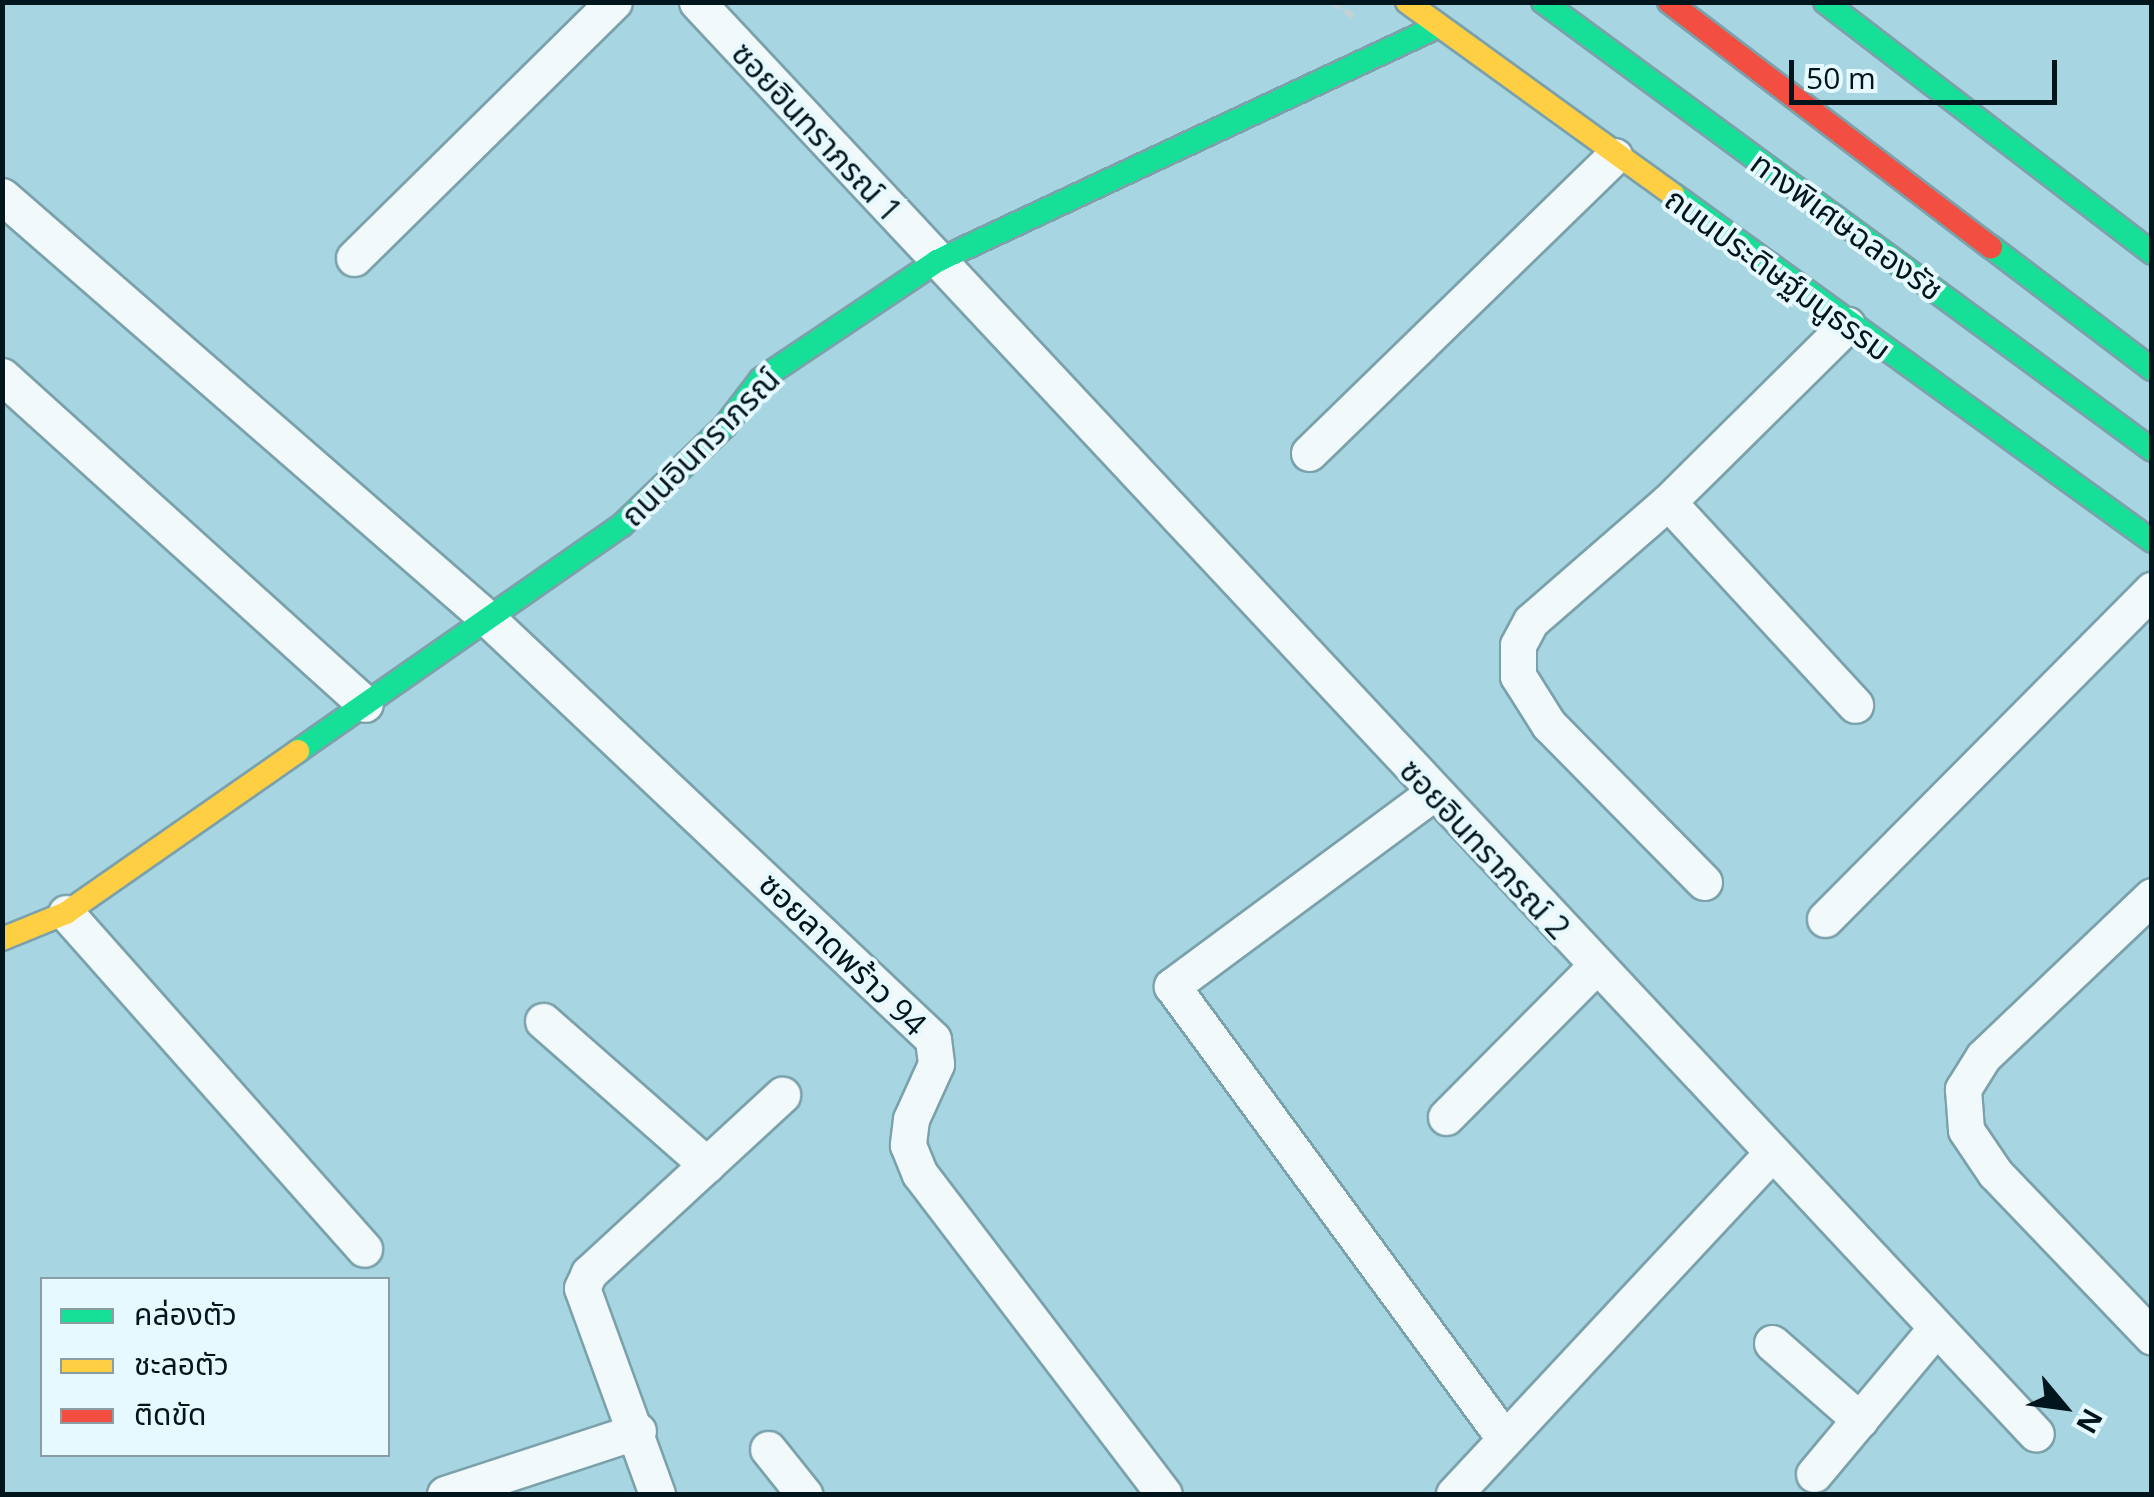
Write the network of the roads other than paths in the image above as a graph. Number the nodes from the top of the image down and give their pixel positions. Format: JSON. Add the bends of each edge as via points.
{"nodes":[{"id":1,"x":614,"y":2,"type":"edge"},
{"id":2,"x":697,"y":2,"type":"edge"},
{"id":3,"x":1407,"y":2,"type":"edge"},
{"id":4,"x":1429,"y":2,"type":"edge"},
{"id":5,"x":1543,"y":2,"type":"edge"},
{"id":6,"x":1670,"y":2,"type":"edge"},
{"id":7,"x":1825,"y":2,"type":"edge"},
{"id":8,"x":1439,"y":26,"type":"junction"},
{"id":9,"x":1513,"y":77,"type":"junction"},
{"id":10,"x":1614,"y":156,"type":"junction"},
{"id":11,"x":2,"y":196,"type":"edge"},
{"id":12,"x":2152,"y":253,"type":"edge"},
{"id":13,"x":354,"y":258,"type":"dead end"},
{"id":14,"x":937,"y":261,"type":"junction"},
{"id":15,"x":1847,"y":325,"type":"junction"},
{"id":16,"x":2152,"y":369,"type":"edge"},
{"id":17,"x":2,"y":376,"type":"edge"},
{"id":18,"x":2152,"y":450,"type":"edge"},
{"id":19,"x":1310,"y":453,"type":"dead end"},
{"id":20,"x":1668,"y":502,"type":"junction"},
{"id":21,"x":2152,"y":542,"type":"edge"},
{"id":22,"x":2152,"y":590,"type":"edge"},
{"id":23,"x":487,"y":618,"type":"junction"},
{"id":24,"x":365,"y":704,"type":"junction"},
{"id":25,"x":1855,"y":704,"type":"dead end"},
{"id":26,"x":1433,"y":794,"type":"junction"},
{"id":27,"x":1704,"y":882,"type":"dead end"},
{"id":28,"x":2152,"y":896,"type":"edge"},
{"id":29,"x":66,"y":914,"type":"junction"},
{"id":30,"x":1825,"y":919,"type":"dead end"},
{"id":31,"x":2,"y":939,"type":"edge"},
{"id":32,"x":1596,"y":967,"type":"junction"},
{"id":33,"x":543,"y":1022,"type":"dead end"},
{"id":34,"x":782,"y":1095,"type":"dead end"},
{"id":35,"x":1446,"y":1117,"type":"dead end"},
{"id":36,"x":1771,"y":1154,"type":"junction"},
{"id":37,"x":707,"y":1165,"type":"junction"},
{"id":38,"x":364,"y":1249,"type":"dead end"},
{"id":39,"x":1936,"y":1328,"type":"junction"},
{"id":40,"x":2152,"y":1337,"type":"edge"},
{"id":41,"x":1772,"y":1343,"type":"dead end"},
{"id":42,"x":1860,"y":1420,"type":"junction"},
{"id":43,"x":638,"y":1432,"type":"junction"},
{"id":44,"x":2036,"y":1434,"type":"dead end"},
{"id":45,"x":1504,"y":1438,"type":"junction"},
{"id":46,"x":768,"y":1449,"type":"dead end"},
{"id":47,"x":1814,"y":1474,"type":"dead end"},
{"id":48,"x":445,"y":1494,"type":"edge"},
{"id":49,"x":657,"y":1494,"type":"edge"},
{"id":50,"x":804,"y":1494,"type":"edge"},
{"id":51,"x":1164,"y":1494,"type":"edge"},
{"id":52,"x":1454,"y":1494,"type":"edge"}],
"edges":[{"from":1,"to":13,"type":"street"},
{"from":2,"to":14,"type":"street","name":"ซอยอินทราภรณ์ 1"},
{"from":3,"to":8,"type":"main road","name":"ถนนประดิษฐ์มนูธรรม"},
{"from":4,"to":9,"type":"main road","via":[[1481,39]]},
{"from":5,"to":18,"type":"main road","name":"ทางพิเศษฉลองรัช"},
{"from":6,"to":16,"type":"main road"},
{"from":7,"to":12,"type":"main road"},
{"from":8,"to":9,"type":"main road","name":"ถนนประดิษฐ์มนูธรรม"},
{"from":8,"to":14,"type":"main road","name":"ถนนอินทราภรณ์"},
{"from":9,"to":10,"type":"main road","name":"ถนนประดิษฐ์มนูธรรม"},
{"from":10,"to":15,"type":"main road","name":"ถนนประดิษฐ์มนูธรรม"},
{"from":10,"to":19,"type":"street"},
{"from":11,"to":23,"type":"street","name":"ซอยลาดพร้าว 94"},
{"from":14,"to":23,"type":"main road","name":"ถนนอินทราภรณ์","via":[[760,379],[725,426],[621,526]]},
{"from":14,"to":26,"type":"street","name":"ซอยอินทราภรณ์ 2"},
{"from":15,"to":20,"type":"street"},
{"from":15,"to":21,"type":"main road","name":"ถนนประดิษฐ์มนูธรรม"},
{"from":17,"to":24,"type":"street"},
{"from":20,"to":25,"type":"street"},
{"from":20,"to":27,"type":"street","via":[[1531,621],[1518,645],[1518,676],[1549,725]]},
{"from":22,"to":30,"type":"street"},
{"from":23,"to":24,"type":"main road","name":"ถนนอินทราภรณ์"},
{"from":23,"to":51,"type":"street","name":"ซอยลาดพร้าว 94","via":[[933,1039],[936,1064],[912,1118],[908,1145],[920,1174]]},
{"from":24,"to":29,"type":"main road","name":"ถนนอินทราภรณ์"},
{"from":26,"to":32,"type":"street","name":"ซอยอินทราภรณ์ 2"},
{"from":26,"to":45,"type":"street","via":[[1172,986]]},
{"from":28,"to":40,"type":"street","via":[[1983,1057],[1963,1089],[1966,1130],[1995,1173]]},
{"from":29,"to":31,"type":"main road","name":"ถนนอินทราภรณ์"},
{"from":29,"to":38,"type":"street"},
{"from":32,"to":35,"type":"street"},
{"from":32,"to":36,"type":"street","name":"ซอยอินทราภรณ์ 2"},
{"from":33,"to":37,"type":"street"},
{"from":34,"to":37,"type":"street"},
{"from":36,"to":39,"type":"street","name":"ซอยอินทราภรณ์ 2"},
{"from":36,"to":45,"type":"street"},
{"from":37,"to":43,"type":"street","via":[[589,1273],[582,1288]]},
{"from":39,"to":42,"type":"street"},
{"from":39,"to":44,"type":"street","name":"ซอยอินทราภรณ์ 2"},
{"from":41,"to":42,"type":"street"},
{"from":42,"to":47,"type":"street"},
{"from":43,"to":48,"type":"street"},
{"from":43,"to":49,"type":"street"},
{"from":45,"to":52,"type":"street"},
{"from":46,"to":50,"type":"street"}]}
